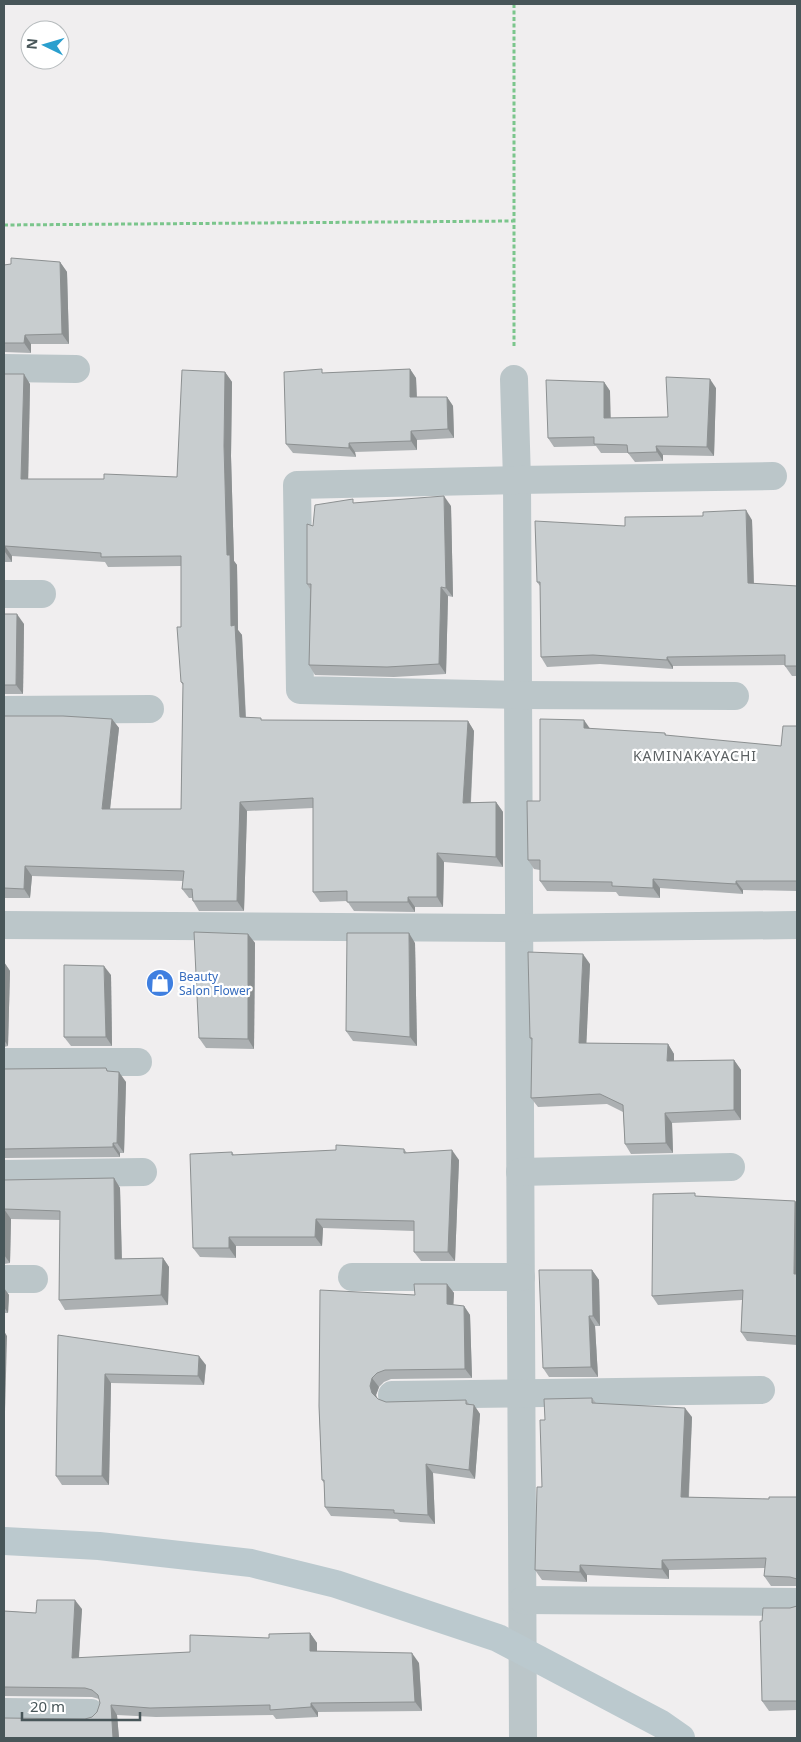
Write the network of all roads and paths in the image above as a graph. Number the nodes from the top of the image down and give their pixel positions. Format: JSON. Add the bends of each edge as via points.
{"nodes":[{"id":1,"x":514,"y":4,"type":"edge"},
{"id":2,"x":513,"y":221,"type":"junction"},
{"id":3,"x":4,"y":225,"type":"edge"},
{"id":4,"x":4,"y":368,"type":"edge"},
{"id":5,"x":76,"y":369,"type":"dead end"},
{"id":6,"x":514,"y":379,"type":"joint"},
{"id":7,"x":772,"y":476,"type":"dead end"},
{"id":8,"x":517,"y":480,"type":"junction"},
{"id":9,"x":4,"y":594,"type":"edge"},
{"id":10,"x":42,"y":594,"type":"dead end"},
{"id":11,"x":518,"y":695,"type":"junction"},
{"id":12,"x":735,"y":696,"type":"dead end"},
{"id":13,"x":150,"y":709,"type":"dead end"},
{"id":14,"x":4,"y":710,"type":"edge"},
{"id":15,"x":797,"y":925,"type":"edge"},
{"id":16,"x":4,"y":926,"type":"edge"},
{"id":17,"x":519,"y":928,"type":"junction"},
{"id":18,"x":4,"y":1062,"type":"edge"},
{"id":19,"x":138,"y":1062,"type":"dead end"},
{"id":20,"x":731,"y":1167,"type":"dead end"},
{"id":21,"x":143,"y":1172,"type":"dead end"},
{"id":22,"x":520,"y":1172,"type":"junction"},
{"id":23,"x":4,"y":1174,"type":"edge"},
{"id":24,"x":352,"y":1276,"type":"dead end"},
{"id":25,"x":521,"y":1277,"type":"junction"},
{"id":26,"x":34,"y":1279,"type":"dead end"},
{"id":27,"x":4,"y":1280,"type":"edge"},
{"id":28,"x":761,"y":1390,"type":"dead end"},
{"id":29,"x":522,"y":1394,"type":"junction"},
{"id":30,"x":392,"y":1395,"type":"dead end"},
{"id":31,"x":4,"y":1541,"type":"edge"},
{"id":32,"x":523,"y":1600,"type":"junction"},
{"id":33,"x":797,"y":1602,"type":"edge"},
{"id":34,"x":523,"y":1651,"type":"junction"},
{"id":35,"x":4,"y":1712,"type":"edge"},
{"id":36,"x":90,"y":1713,"type":"dead end"},
{"id":37,"x":523,"y":1738,"type":"edge"},
{"id":38,"x":681,"y":1738,"type":"edge"}],
"edges":[{"from":1,"to":2,"type":"path"},
{"from":2,"to":3,"type":"path"},
{"from":2,"to":6,"type":"path"},
{"from":4,"to":5,"type":"street"},
{"from":6,"to":8,"type":"street"},
{"from":7,"to":8,"type":"street"},
{"from":8,"to":11,"type":"street"},
{"from":8,"to":11,"type":"street","via":[[297,485],[300,690]]},
{"from":9,"to":10,"type":"street"},
{"from":11,"to":12,"type":"street"},
{"from":11,"to":17,"type":"street"},
{"from":13,"to":14,"type":"street"},
{"from":15,"to":17,"type":"street"},
{"from":16,"to":17,"type":"street"},
{"from":17,"to":22,"type":"street"},
{"from":18,"to":19,"type":"street"},
{"from":20,"to":22,"type":"street"},
{"from":21,"to":23,"type":"street"},
{"from":22,"to":25,"type":"street"},
{"from":24,"to":25,"type":"street"},
{"from":25,"to":29,"type":"street"},
{"from":26,"to":27,"type":"street"},
{"from":28,"to":29,"type":"street"},
{"from":29,"to":30,"type":"street"},
{"from":29,"to":32,"type":"street"},
{"from":31,"to":34,"type":"street","via":[[99,1546],[251,1563],[336,1584],[498,1638]]},
{"from":32,"to":33,"type":"street"},
{"from":32,"to":34,"type":"street"},
{"from":34,"to":37,"type":"street"},
{"from":34,"to":38,"type":"street","via":[[662,1724]]},
{"from":35,"to":36,"type":"street"}]}
